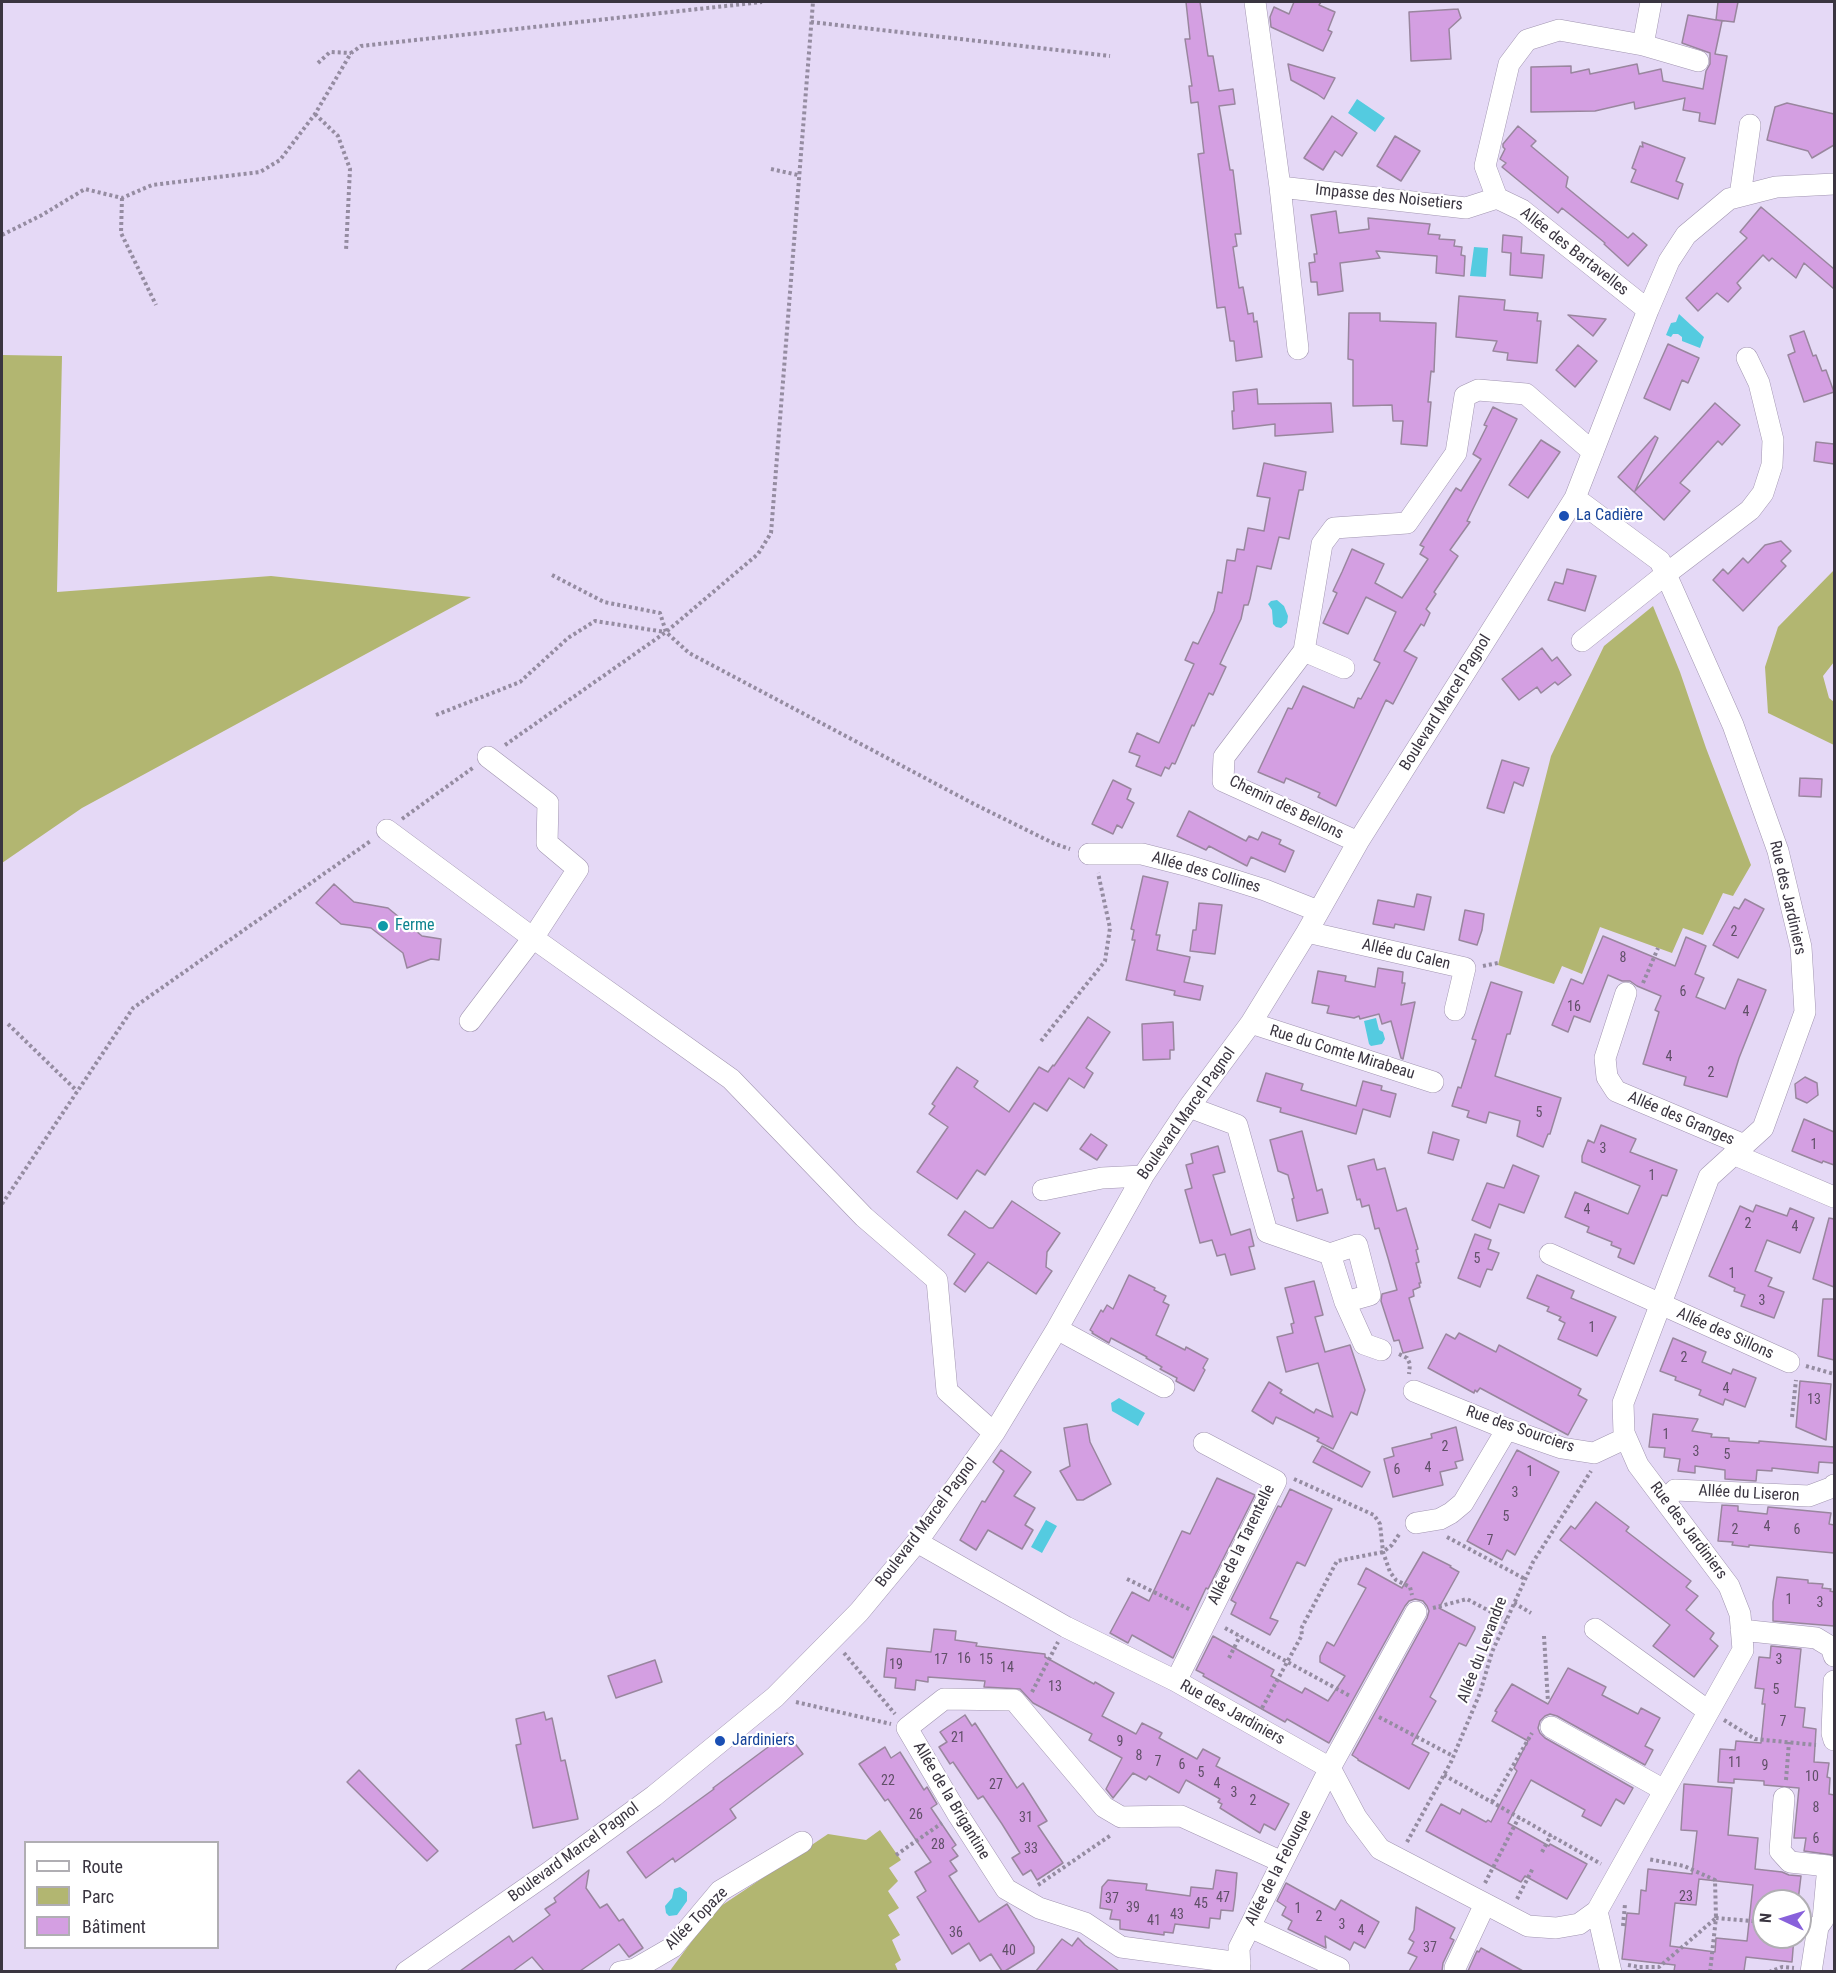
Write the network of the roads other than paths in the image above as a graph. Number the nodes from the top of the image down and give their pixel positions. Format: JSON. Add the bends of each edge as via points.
{"nodes":[{"id":1,"x":1255,"y":2,"type":"edge"},
{"id":2,"x":1651,"y":2,"type":"edge"},
{"id":3,"x":1643,"y":45,"type":"junction"},
{"id":4,"x":1698,"y":61,"type":"dead end"},
{"id":5,"x":1750,"y":124,"type":"dead end"},
{"id":6,"x":1834,"y":184,"type":"edge"},
{"id":7,"x":1280,"y":187,"type":"junction"},
{"id":8,"x":1740,"y":196,"type":"junction"},
{"id":9,"x":1497,"y":198,"type":"junction"},
{"id":10,"x":1648,"y":310,"type":"junction"},
{"id":11,"x":1298,"y":349,"type":"dead end"},
{"id":12,"x":1747,"y":358,"type":"dead end"},
{"id":13,"x":1593,"y":453,"type":"junction"},
{"id":14,"x":1575,"y":498,"type":"junction"},
{"id":15,"x":1666,"y":574,"type":"junction"},
{"id":16,"x":1582,"y":641,"type":"dead end"},
{"id":17,"x":1304,"y":651,"type":"junction"},
{"id":18,"x":1344,"y":668,"type":"dead end"},
{"id":19,"x":488,"y":757,"type":"road end"},
{"id":20,"x":387,"y":830,"type":"road end"},
{"id":21,"x":1358,"y":842,"type":"junction"},
{"id":22,"x":1089,"y":854,"type":"road end"},
{"id":23,"x":1318,"y":911,"type":"junction"},
{"id":24,"x":1307,"y":932,"type":"junction"},
{"id":25,"x":533,"y":938,"type":"junction"},
{"id":26,"x":1626,"y":993,"type":"road end"},
{"id":27,"x":1455,"y":1010,"type":"dead end"},
{"id":28,"x":470,"y":1022,"type":"dead end"},
{"id":29,"x":1251,"y":1023,"type":"junction"},
{"id":30,"x":1433,"y":1082,"type":"dead end"},
{"id":31,"x":1189,"y":1107,"type":"junction"},
{"id":32,"x":1738,"y":1149,"type":"junction"},
{"id":33,"x":1143,"y":1176,"type":"junction"},
{"id":34,"x":1043,"y":1190,"type":"dead end"},
{"id":35,"x":1834,"y":1197,"type":"edge"},
{"id":36,"x":1330,"y":1254,"type":"junction"},
{"id":37,"x":1550,"y":1254,"type":"dead end"},
{"id":38,"x":1345,"y":1302,"type":"junction"},
{"id":39,"x":1661,"y":1305,"type":"junction"},
{"id":40,"x":1058,"y":1329,"type":"junction"},
{"id":41,"x":1387,"y":1352,"type":"road end"},
{"id":42,"x":1793,"y":1363,"type":"road end"},
{"id":43,"x":1164,"y":1387,"type":"dead end"},
{"id":44,"x":1414,"y":1390,"type":"road end"},
{"id":45,"x":1507,"y":1429,"type":"junction"},
{"id":46,"x":994,"y":1433,"type":"junction"},
{"id":47,"x":1626,"y":1438,"type":"junction"},
{"id":48,"x":1204,"y":1443,"type":"dead end"},
{"id":49,"x":1834,"y":1485,"type":"edge"},
{"id":50,"x":1665,"y":1501,"type":"junction"},
{"id":51,"x":1416,"y":1523,"type":"road end"},
{"id":52,"x":917,"y":1542,"type":"junction"},
{"id":53,"x":1416,"y":1612,"type":"road end"},
{"id":54,"x":1595,"y":1629,"type":"dead end"},
{"id":55,"x":1741,"y":1630,"type":"junction"},
{"id":56,"x":1834,"y":1656,"type":"edge"},
{"id":57,"x":1176,"y":1681,"type":"junction"},
{"id":58,"x":1834,"y":1681,"type":"edge"},
{"id":59,"x":1708,"y":1711,"type":"junction"},
{"id":60,"x":1551,"y":1726,"type":"road end"},
{"id":61,"x":1829,"y":1743,"type":"edge"},
{"id":62,"x":1329,"y":1768,"type":"junction"},
{"id":63,"x":1664,"y":1790,"type":"junction"},
{"id":64,"x":1784,"y":1798,"type":"road end"},
{"id":65,"x":802,"y":1842,"type":"dead end"},
{"id":66,"x":1282,"y":1862,"type":"junction"},
{"id":67,"x":1831,"y":1866,"type":"edge"},
{"id":68,"x":1481,"y":1902,"type":"junction"},
{"id":69,"x":1597,"y":1911,"type":"junction"},
{"id":70,"x":1829,"y":1920,"type":"edge"},
{"id":71,"x":1579,"y":1924,"type":"junction"},
{"id":72,"x":1250,"y":1927,"type":"junction"},
{"id":73,"x":1612,"y":1966,"type":"edge"},
{"id":74,"x":1240,"y":1967,"type":"edge"},
{"id":75,"x":406,"y":1971,"type":"edge"},
{"id":76,"x":620,"y":1971,"type":"edge"},
{"id":77,"x":1339,"y":1971,"type":"edge"},
{"id":78,"x":1455,"y":1971,"type":"edge"},
{"id":79,"x":1811,"y":1971,"type":"edge"}],
"edges":[{"from":1,"to":7,"type":"street"},
{"from":2,"to":3,"type":"street"},
{"from":3,"to":4,"type":"street"},
{"from":3,"to":9,"type":"street","via":[[1559,30],[1527,40],[1509,64],[1485,166]]},
{"from":5,"to":8,"type":"street"},
{"from":6,"to":8,"type":"street","name":"Boulevard Marcel Pagnol","via":[[1776,187]]},
{"from":7,"to":9,"type":"street","name":"Impasse des Noisetiers","via":[[1466,208]]},
{"from":7,"to":11,"type":"street"},
{"from":8,"to":10,"type":"street","name":"Boulevard Marcel Pagnol","via":[[1729,199],[1686,234],[1669,261]]},
{"from":9,"to":10,"type":"street","name":"Allée des Bartavelles","via":[[1522,210]]},
{"from":10,"to":13,"type":"street","name":"Boulevard Marcel Pagnol"},
{"from":12,"to":15,"type":"street","via":[[1773,440],[1772,465],[1763,493],[1750,510]]},
{"from":13,"to":14,"type":"street","name":"Boulevard Marcel Pagnol"},
{"from":13,"to":17,"type":"street","name":"Chemin des Bellons","via":[[1526,394],[1478,390],[1465,396],[1456,453],[1407,523],[1334,528],[1322,544]]},
{"from":14,"to":15,"type":"street","name":"Rue des Jardiniers","via":[[1660,561]]},
{"from":14,"to":21,"type":"street","name":"Boulevard Marcel Pagnol"},
{"from":15,"to":16,"type":"street"},
{"from":15,"to":32,"type":"street","name":"Rue des Jardiniers","via":[[1733,725],[1778,851],[1801,947],[1805,1012],[1763,1128]]},
{"from":17,"to":18,"type":"street"},
{"from":17,"to":21,"type":"street","name":"Chemin des Bellons","via":[[1224,757],[1223,781]]},
{"from":19,"to":25,"type":"street","via":[[549,803],[547,843],[578,869]]},
{"from":20,"to":25,"type":"street"},
{"from":21,"to":23,"type":"street","name":"Boulevard Marcel Pagnol"},
{"from":22,"to":23,"type":"street","name":"Allée des Collines","via":[[1142,854],[1265,890]]},
{"from":23,"to":24,"type":"street","name":"Boulevard Marcel Pagnol"},
{"from":24,"to":27,"type":"street","name":"Allée du Calen","via":[[1465,968]]},
{"from":24,"to":29,"type":"street","name":"Boulevard Marcel Pagnol"},
{"from":25,"to":28,"type":"street"},
{"from":25,"to":46,"type":"street","via":[[731,1080],[864,1217],[937,1280],[947,1391]]},
{"from":26,"to":32,"type":"street","name":"Allée des Granges","via":[[1605,1058],[1606,1077],[1616,1091]]},
{"from":29,"to":30,"type":"street","name":"Rue du Comte Mirabeau"},
{"from":29,"to":31,"type":"street","name":"Boulevard Marcel Pagnol"},
{"from":31,"to":33,"type":"street","name":"Boulevard Marcel Pagnol"},
{"from":31,"to":36,"type":"street","via":[[1237,1125],[1268,1232]]},
{"from":32,"to":35,"type":"street","name":"Allée des Granges"},
{"from":32,"to":39,"type":"street","name":"Rue des Jardiniers","via":[[1709,1176]]},
{"from":33,"to":34,"type":"street","via":[[1102,1178]]},
{"from":33,"to":40,"type":"street","name":"Boulevard Marcel Pagnol"},
{"from":36,"to":38,"type":"street"},
{"from":36,"to":38,"type":"street","via":[[1357,1245],[1370,1295]]},
{"from":37,"to":39,"type":"street","name":"Allée des Sillons"},
{"from":38,"to":41,"type":"street","via":[[1364,1344]]},
{"from":39,"to":42,"type":"street","name":"Allée des Sillons"},
{"from":39,"to":47,"type":"street","name":"Rue des Jardiniers","via":[[1623,1402]]},
{"from":40,"to":43,"type":"street"},
{"from":40,"to":46,"type":"street","name":"Boulevard Marcel Pagnol"},
{"from":44,"to":45,"type":"street","name":"Rue des Sourciers"},
{"from":45,"to":47,"type":"street","name":"Rue des Sourciers","via":[[1562,1448],[1594,1453]]},
{"from":45,"to":51,"type":"street","via":[[1463,1503],[1440,1519]]},
{"from":46,"to":52,"type":"street","name":"Boulevard Marcel Pagnol"},
{"from":47,"to":50,"type":"street","name":"Rue des Jardiniers","via":[[1638,1465]]},
{"from":48,"to":57,"type":"street","name":"Allée de la Tarentelle","via":[[1276,1481]]},
{"from":49,"to":50,"type":"street","name":"Allée du Liseron","via":[[1809,1496],[1675,1490]]},
{"from":50,"to":55,"type":"street","name":"Rue des Jardiniers","via":[[1729,1586],[1740,1614]]},
{"from":52,"to":57,"type":"street","name":"Rue des Jardiniers","via":[[1066,1627]]},
{"from":52,"to":75,"type":"street","name":"Boulevard Marcel Pagnol","via":[[859,1612],[775,1697],[654,1796]]},
{"from":53,"to":62,"type":"street","name":"Allée de la Felouque"},
{"from":54,"to":59,"type":"street"},
{"from":55,"to":56,"type":"street","via":[[1816,1638],[1831,1647]]},
{"from":55,"to":59,"type":"street","name":"Rue des Jardiniers","via":[[1743,1650]]},
{"from":57,"to":62,"type":"street","name":"Rue des Jardiniers"},
{"from":58,"to":61,"type":"street"},
{"from":59,"to":63,"type":"street","name":"Rue des Jardiniers"},
{"from":60,"to":63,"type":"street"},
{"from":62,"to":66,"type":"street","name":"Allée de la Felouque"},
{"from":62,"to":68,"type":"street","name":"Rue des Jardiniers","via":[[1356,1817],[1380,1849]]},
{"from":63,"to":69,"type":"street","name":"Rue des Jardiniers"},
{"from":64,"to":67,"type":"street","via":[[1779,1851],[1790,1863]]},
{"from":65,"to":76,"type":"street","name":"Allée Topaze","via":[[720,1891],[673,1947],[635,1969]]},
{"from":66,"to":72,"type":"street","name":"Allée de la Felouque"},
{"from":66,"to":74,"type":"street","name":"Allée de la Brigantine","via":[[1181,1816],[1122,1817],[1104,1807],[1014,1700],[944,1699],[907,1728],[1006,1889],[1039,1908],[1085,1923],[1121,1947]]},
{"from":67,"to":70,"type":"street"},
{"from":68,"to":71,"type":"street","name":"Rue des Jardiniers","via":[[1528,1926],[1556,1928]]},
{"from":68,"to":78,"type":"street"},
{"from":69,"to":71,"type":"street","name":"Rue des Jardiniers"},
{"from":69,"to":73,"type":"street"},
{"from":70,"to":79,"type":"street","via":[[1818,1927]]},
{"from":71,"to":73,"type":"street"},
{"from":72,"to":74,"type":"street","name":"Allée de la Felouque","via":[[1239,1948]]},
{"from":72,"to":77,"type":"street"}]}
